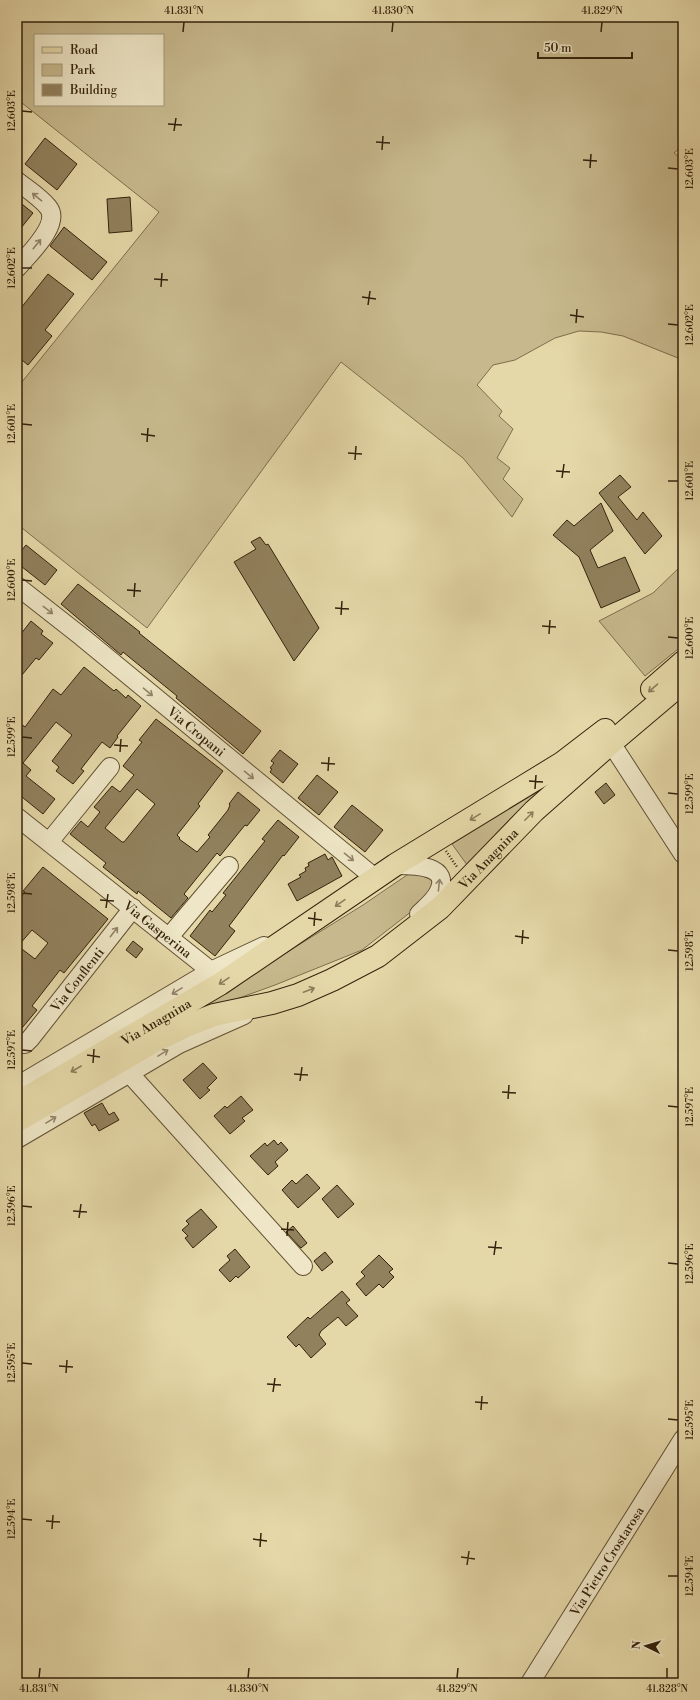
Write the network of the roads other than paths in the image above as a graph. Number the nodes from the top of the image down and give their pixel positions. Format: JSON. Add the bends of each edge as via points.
{"nodes":[{"id":1,"x":17,"y":181,"type":"edge"},
{"id":2,"x":17,"y":268,"type":"edge"},
{"id":3,"x":17,"y":586,"type":"edge"},
{"id":4,"x":683,"y":662,"type":"edge"},
{"id":5,"x":683,"y":682,"type":"edge"},
{"id":6,"x":611,"y":743,"type":"junction"},
{"id":7,"x":110,"y":767,"type":"dead end"},
{"id":8,"x":17,"y":817,"type":"edge"},
{"id":9,"x":49,"y":842,"type":"junction"},
{"id":10,"x":683,"y":854,"type":"edge"},
{"id":11,"x":395,"y":865,"type":"junction"},
{"id":12,"x":228,"y":866,"type":"dead end"},
{"id":13,"x":375,"y":878,"type":"junction"},
{"id":14,"x":133,"y":908,"type":"junction"},
{"id":15,"x":291,"y":936,"type":"junction"},
{"id":16,"x":169,"y":938,"type":"junction"},
{"id":17,"x":378,"y":956,"type":"junction"},
{"id":18,"x":211,"y":971,"type":"junction"},
{"id":19,"x":272,"y":1003,"type":"junction"},
{"id":20,"x":17,"y":1044,"type":"edge"},
{"id":21,"x":130,"y":1074,"type":"junction"},
{"id":22,"x":17,"y":1086,"type":"edge"},
{"id":23,"x":17,"y":1103,"type":"edge"},
{"id":24,"x":17,"y":1122,"type":"edge"},
{"id":25,"x":17,"y":1139,"type":"edge"},
{"id":26,"x":304,"y":1266,"type":"dead end"},
{"id":27,"x":683,"y":1439,"type":"edge"},
{"id":28,"x":530,"y":1683,"type":"edge"}],
"edges":[{"from":2,"to":1,"type":"street","one_way":true,"via":[[48,229],[52,218],[47,206]]},
{"from":3,"to":13,"type":"street","name":"Via Cropani","one_way":true},
{"from":4,"to":11,"type":"main road","name":"Via Anagnina","one_way":true,"via":[[562,764]]},
{"from":5,"to":6,"type":"main road","name":"Via Anagnina"},
{"from":6,"to":10,"type":"street"},
{"from":17,"to":6,"type":"main road","name":"Via Anagnina","one_way":true,"via":[[440,908],[534,811]]},
{"from":7,"to":9,"type":"street"},
{"from":8,"to":9,"type":"street","name":"Via Gasperina"},
{"from":9,"to":14,"type":"street","name":"Via Gasperina"},
{"from":11,"to":13,"type":"main road","name":"Via Anagnina"},
{"from":17,"to":11,"type":"street","one_way":true,"via":[[436,896],[440,884],[439,876],[430,868],[419,865]]},
{"from":12,"to":16,"type":"street"},
{"from":13,"to":15,"type":"main road","name":"Via Anagnina","one_way":true},
{"from":14,"to":16,"type":"street","name":"Via Gasperina"},
{"from":20,"to":14,"type":"street","name":"Via Conflenti","one_way":true,"via":[[25,1044],[30,1039]]},
{"from":15,"to":18,"type":"street","name":"Via Anagnina"},
{"from":15,"to":23,"type":"main road","name":"Via Anagnina","one_way":true,"via":[[220,984]]},
{"from":16,"to":18,"type":"street","name":"Via Gasperina"},
{"from":19,"to":17,"type":"main road","name":"Via Anagnina","one_way":true,"via":[[324,984]]},
{"from":18,"to":22,"type":"street","name":"Via Anagnina","one_way":true},
{"from":21,"to":19,"type":"street","name":"Via Anagnina","one_way":true,"via":[[179,1044]]},
{"from":19,"to":24,"type":"main road","name":"Via Anagnina","via":[[227,1012],[186,1026],[159,1039]]},
{"from":25,"to":21,"type":"street","name":"Via Anagnina","one_way":true},
{"from":21,"to":26,"type":"street"},
{"from":27,"to":28,"type":"street","name":"Via Pietro Crostarosa"}]}
